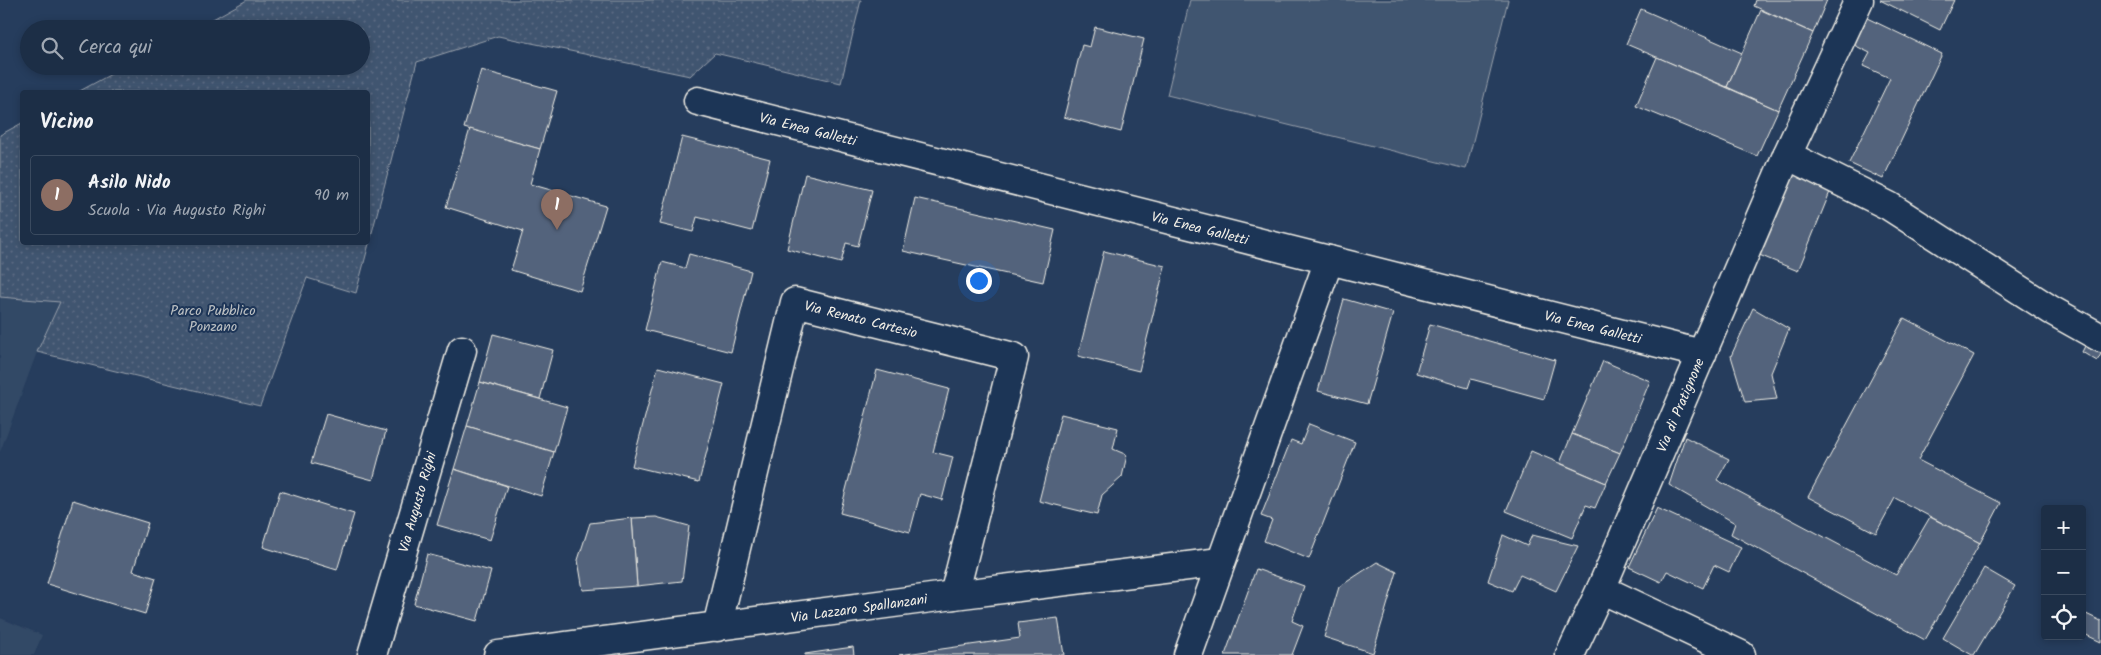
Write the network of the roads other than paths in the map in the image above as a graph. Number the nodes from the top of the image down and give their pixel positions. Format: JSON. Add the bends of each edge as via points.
{"nodes":[{"id":1,"x":1859,"y":0,"type":"edge"},
{"id":2,"x":698,"y":101,"type":"dead end"},
{"id":3,"x":1787,"y":155,"type":"junction"},
{"id":4,"x":1329,"y":260,"type":"junction"},
{"id":5,"x":2101,"y":338,"type":"edge"},
{"id":6,"x":462,"y":350,"type":"dead end"},
{"id":7,"x":1702,"y":354,"type":"junction"},
{"id":8,"x":1220,"y":562,"type":"junction"},
{"id":9,"x":1601,"y":589,"type":"junction"},
{"id":10,"x":954,"y":595,"type":"junction"},
{"id":11,"x":717,"y":627,"type":"junction"},
{"id":12,"x":372,"y":655,"type":"edge"},
{"id":13,"x":498,"y":655,"type":"edge"},
{"id":14,"x":1188,"y":655,"type":"edge"},
{"id":15,"x":1570,"y":655,"type":"edge"},
{"id":16,"x":1741,"y":655,"type":"edge"}],
"edges":[{"from":1,"to":3,"type":"street","name":"Via di Pratignone"},
{"from":2,"to":4,"type":"street","name":"Via Enea Galletti"},
{"from":3,"to":5,"type":"street","via":[[1889,206],[2051,310]]},
{"from":3,"to":7,"type":"street","name":"Via di Pratignone"},
{"from":4,"to":7,"type":"street","name":"Via Enea Galletti"},
{"from":4,"to":8,"type":"street"},
{"from":6,"to":12,"type":"street","name":"Via Augusto Righi"},
{"from":7,"to":9,"type":"street","name":"Via di Pratignone"},
{"from":8,"to":10,"type":"street","name":"Via Lazzaro Spallanzani"},
{"from":8,"to":14,"type":"street"},
{"from":9,"to":15,"type":"street","name":"Via di Pratignone"},
{"from":9,"to":16,"type":"street"},
{"from":10,"to":11,"type":"street","name":"Via Lazzaro Spallanzani"},
{"from":10,"to":11,"type":"street","name":"Via Renato Cartesio","via":[[1014,357],[795,302]]},
{"from":11,"to":13,"type":"street","name":"Via Lazzaro Spallanzani"}]}
